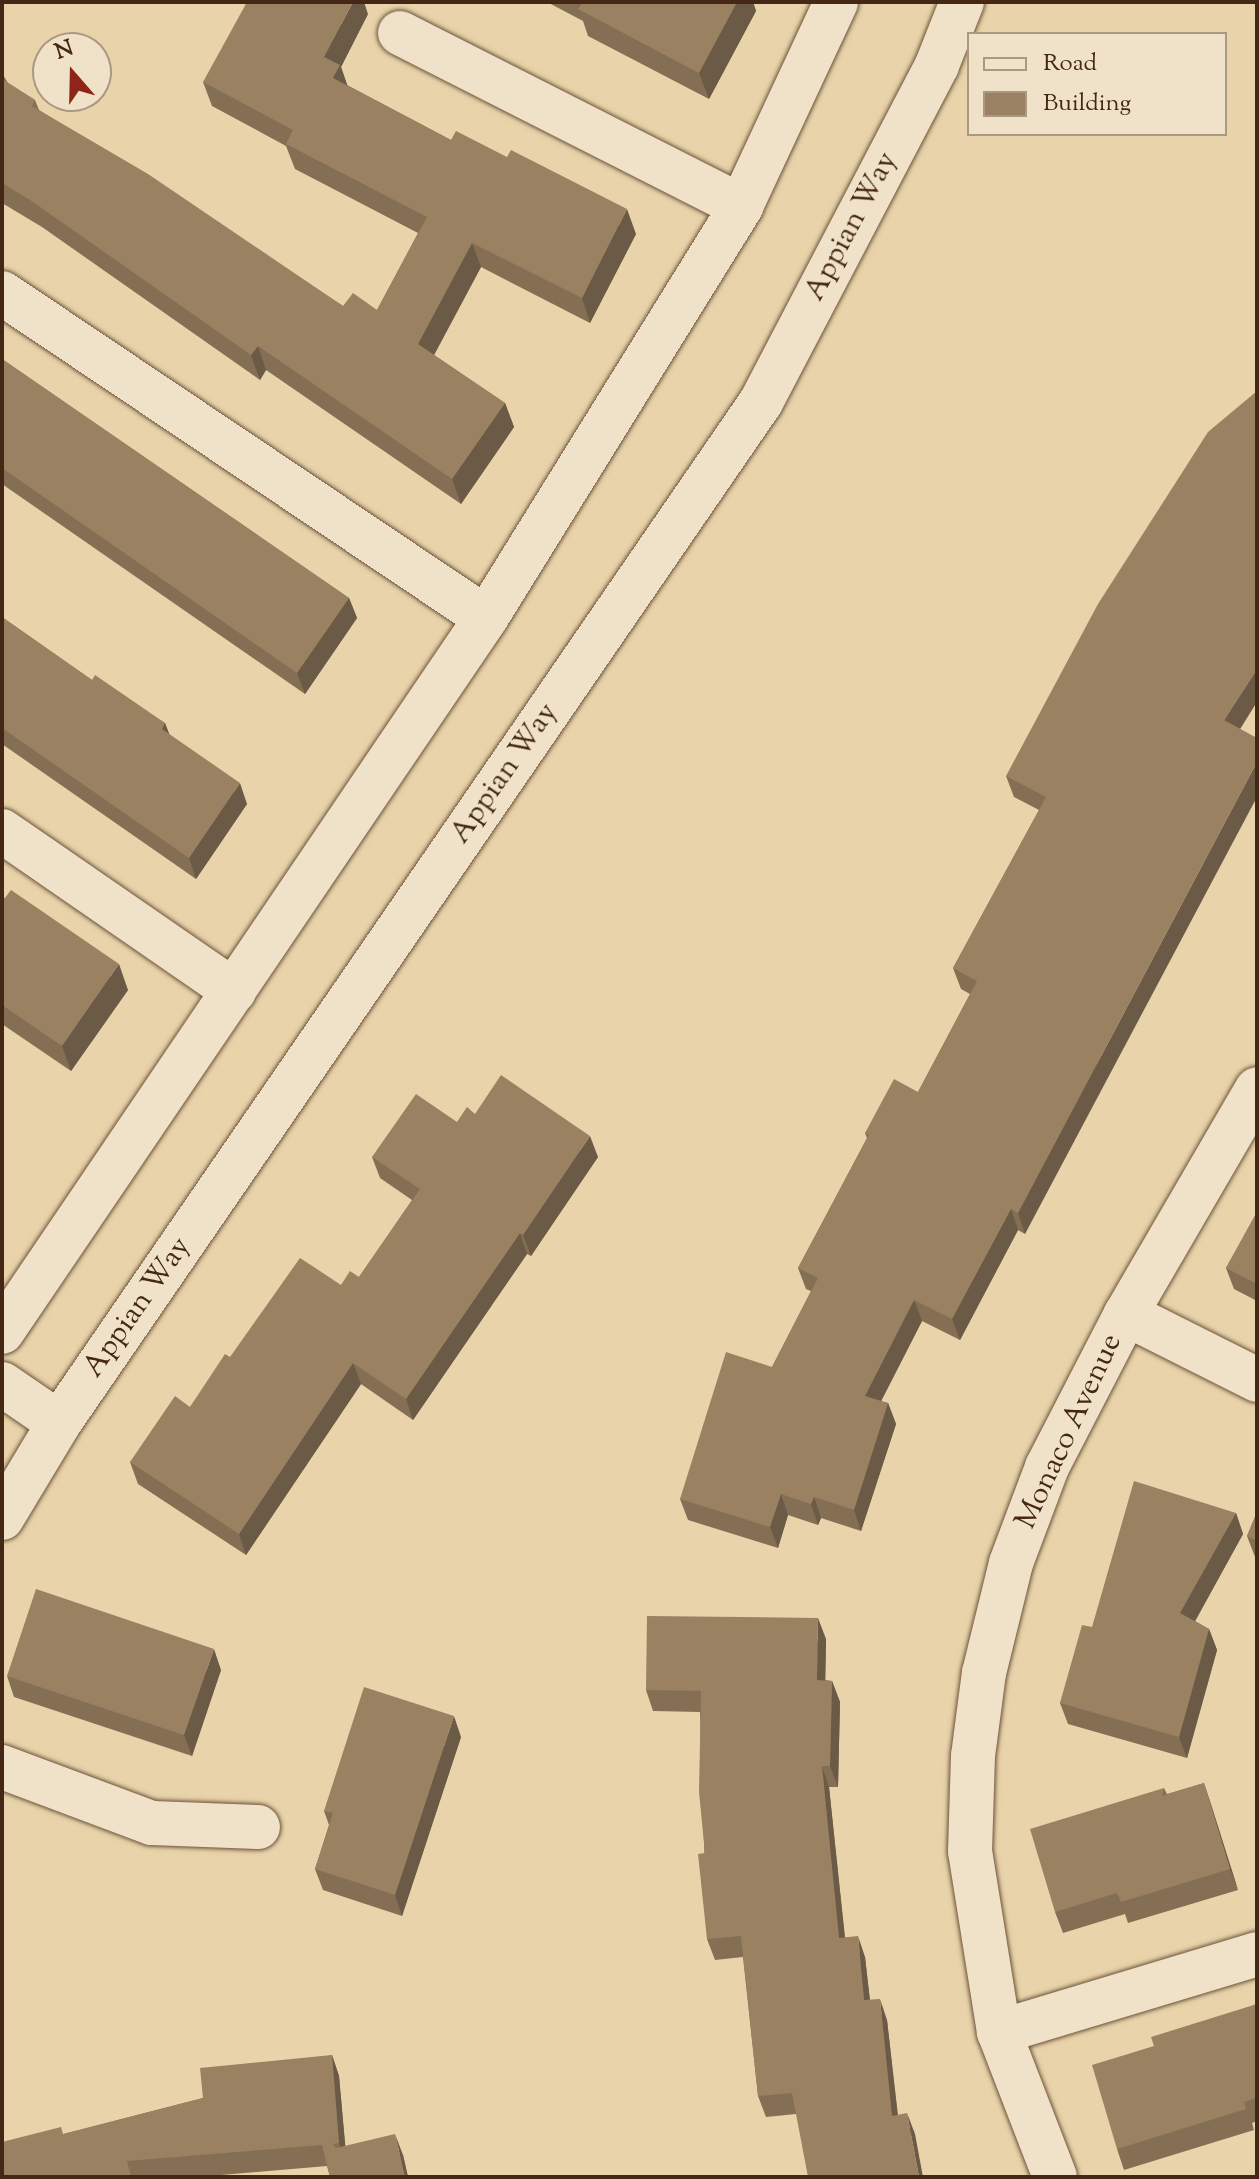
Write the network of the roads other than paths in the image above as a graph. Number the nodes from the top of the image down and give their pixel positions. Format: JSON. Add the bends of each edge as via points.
{"nodes":[{"id":1,"x":836,"y":2,"type":"edge"},
{"id":2,"x":962,"y":2,"type":"edge"},
{"id":3,"x":400,"y":33,"type":"dead end"},
{"id":4,"x":741,"y":206,"type":"junction"},
{"id":5,"x":2,"y":293,"type":"edge"},
{"id":6,"x":486,"y":618,"type":"junction"},
{"id":7,"x":2,"y":831,"type":"edge"},
{"id":8,"x":234,"y":991,"type":"junction"},
{"id":9,"x":1257,"y":1089,"type":"edge"},
{"id":10,"x":1126,"y":1314,"type":"junction"},
{"id":11,"x":2,"y":1332,"type":"edge"},
{"id":12,"x":1257,"y":1380,"type":"edge"},
{"id":13,"x":2,"y":1384,"type":"edge"},
{"id":14,"x":59,"y":1423,"type":"junction"},
{"id":15,"x":2,"y":1518,"type":"edge"},
{"id":16,"x":2,"y":1767,"type":"edge"},
{"id":17,"x":258,"y":1827,"type":"dead end"},
{"id":18,"x":1257,"y":1954,"type":"edge"},
{"id":19,"x":999,"y":2032,"type":"junction"},
{"id":20,"x":1055,"y":2177,"type":"edge"}],
"edges":[{"from":1,"to":4,"type":"street"},
{"from":2,"to":14,"type":"street","name":"Appian Way","via":[[937,65],[761,402]]},
{"from":3,"to":4,"type":"street"},
{"from":4,"to":6,"type":"street"},
{"from":5,"to":6,"type":"street"},
{"from":6,"to":8,"type":"street"},
{"from":7,"to":8,"type":"street"},
{"from":8,"to":11,"type":"street"},
{"from":9,"to":10,"type":"street","name":"Monaco Avenue"},
{"from":10,"to":12,"type":"street"},
{"from":10,"to":19,"type":"street","name":"Monaco Avenue","via":[[1047,1467],[1011,1563],[984,1673],[973,1756],[970,1851]]},
{"from":13,"to":14,"type":"street"},
{"from":14,"to":15,"type":"street","name":"Appian Way"},
{"from":16,"to":17,"type":"street","via":[[152,1823]]},
{"from":18,"to":19,"type":"street"},
{"from":19,"to":20,"type":"street","name":"Monaco Avenue"}]}
